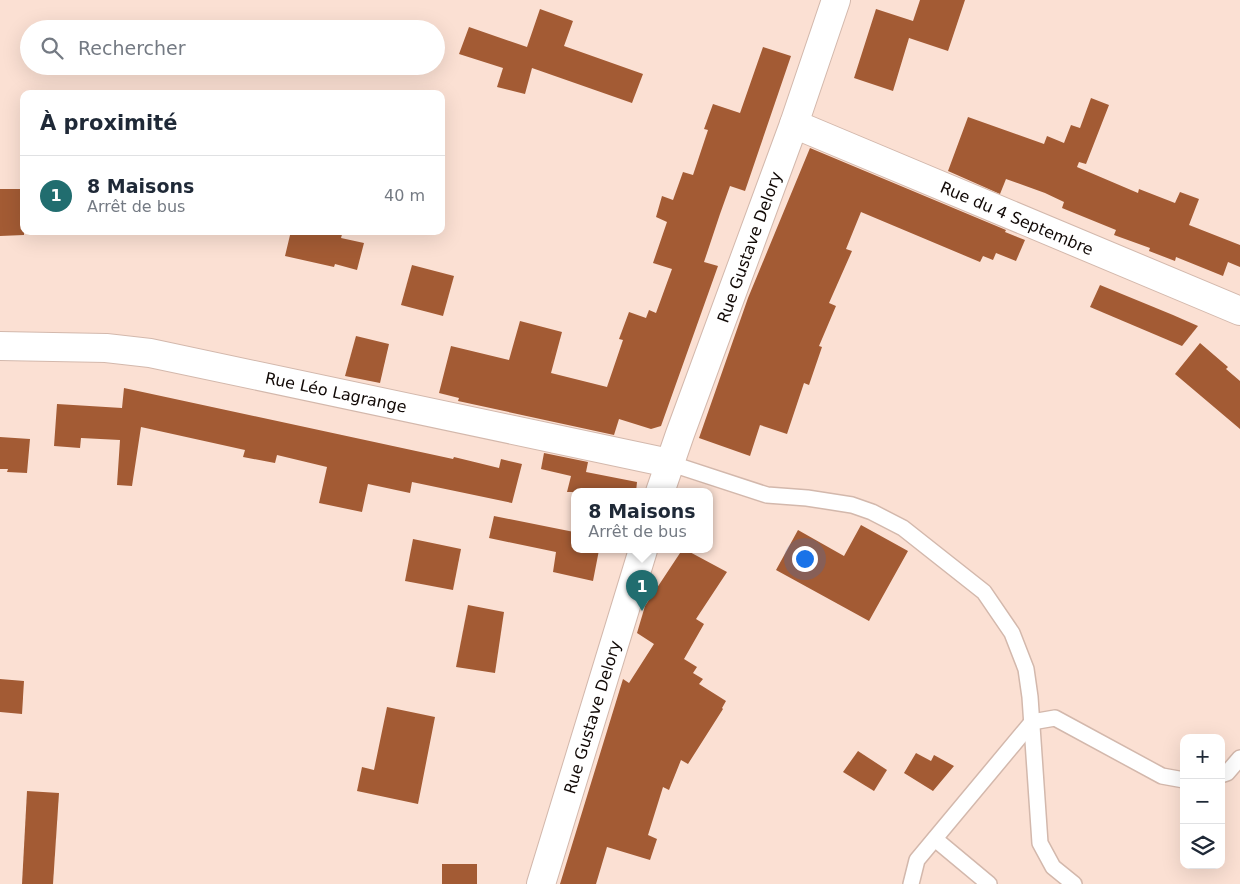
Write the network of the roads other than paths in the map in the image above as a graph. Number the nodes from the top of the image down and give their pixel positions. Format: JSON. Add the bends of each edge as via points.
{"nodes":[{"id":1,"x":836,"y":0,"type":"edge"},
{"id":2,"x":794,"y":124,"type":"junction"},
{"id":3,"x":1240,"y":311,"type":"edge"},
{"id":4,"x":0,"y":346,"type":"edge"},
{"id":5,"x":670,"y":463,"type":"junction"},
{"id":6,"x":661,"y":488,"type":"edge"},
{"id":7,"x":642,"y":553,"type":"edge"},
{"id":8,"x":1032,"y":722,"type":"junction"},
{"id":9,"x":1240,"y":758,"type":"edge"},
{"id":10,"x":1225,"y":774,"type":"edge"},
{"id":11,"x":1180,"y":779,"type":"edge"},
{"id":12,"x":935,"y":839,"type":"junction"},
{"id":13,"x":541,"y":884,"type":"edge"},
{"id":14,"x":912,"y":884,"type":"edge"},
{"id":15,"x":989,"y":884,"type":"edge"},
{"id":16,"x":1074,"y":884,"type":"edge"}],
"edges":[{"from":1,"to":2,"type":"street","name":"Rue Gustave Delory"},
{"from":2,"to":3,"type":"street","name":"Rue du 4 Septembre"},
{"from":2,"to":5,"type":"street","name":"Rue Gustave Delory"},
{"from":4,"to":5,"type":"street","name":"Rue Léo Lagrange","via":[[99,348],[150,353]]},
{"from":5,"to":6,"type":"street","name":"Rue Gustave Delory"},
{"from":5,"to":8,"type":"lane","via":[[767,495],[852,505],[903,528],[984,592],[1012,633],[1026,669]]},
{"from":7,"to":13,"type":"street","name":"Rue Gustave Delory"},
{"from":8,"to":11,"type":"lane","via":[[1054,718],[1162,776]]},
{"from":8,"to":12,"type":"lane"},
{"from":8,"to":16,"type":"lane","via":[[1040,843],[1053,868]]},
{"from":9,"to":10,"type":"lane"},
{"from":12,"to":14,"type":"lane","via":[[917,860]]},
{"from":12,"to":15,"type":"lane"}]}
